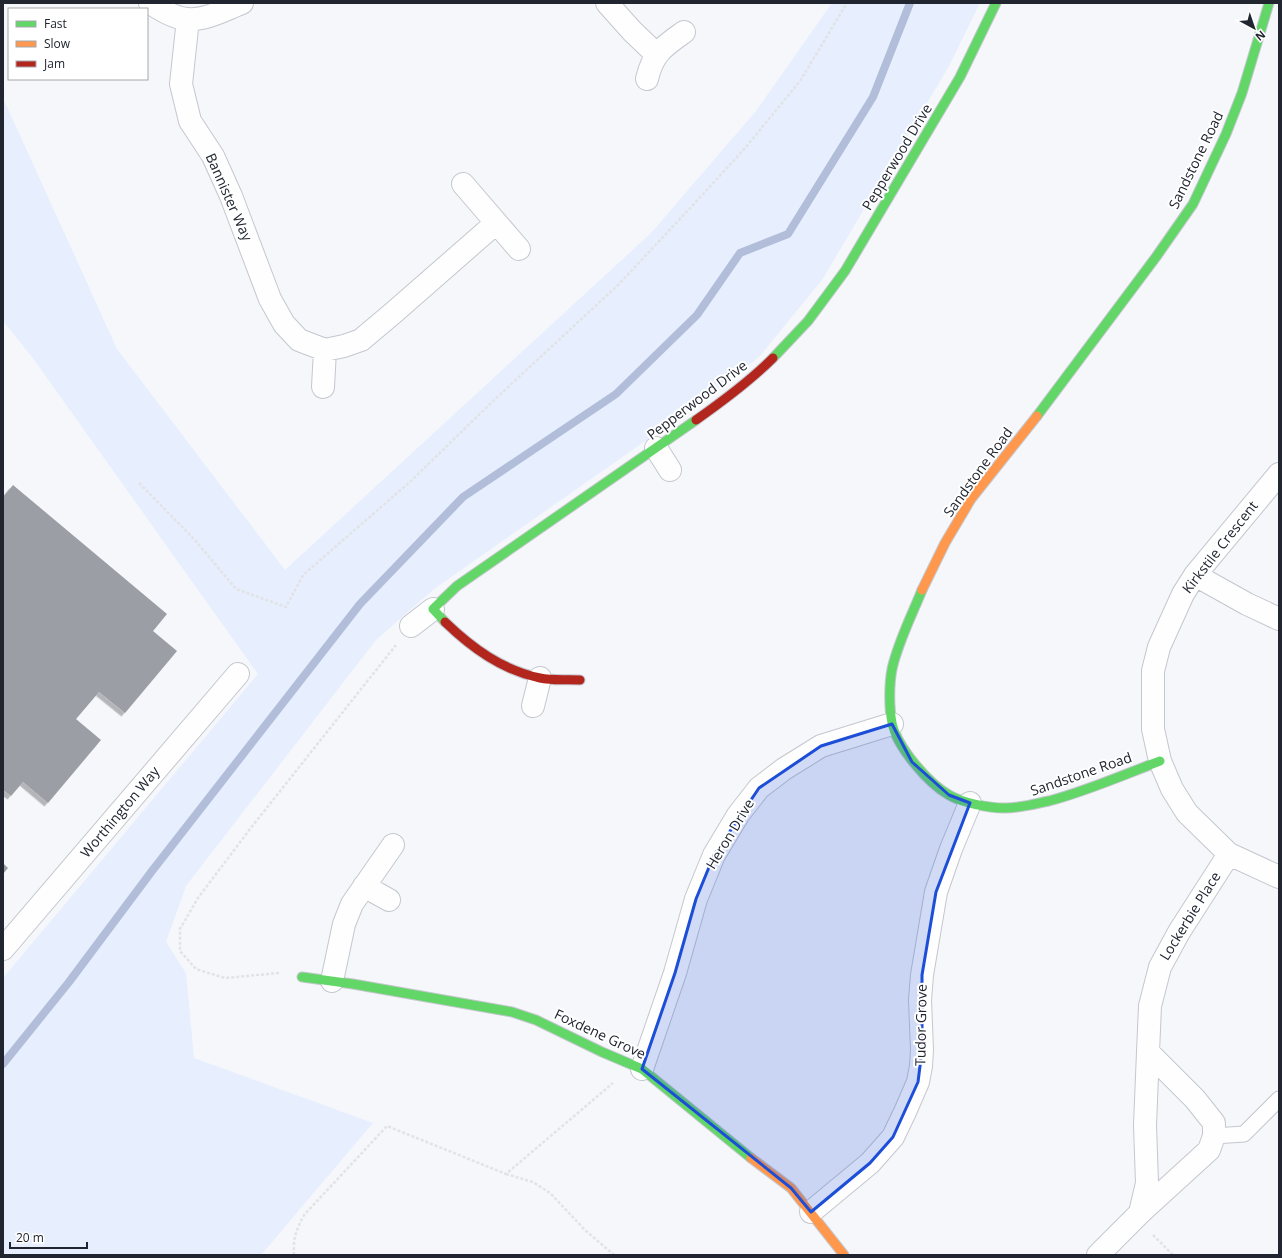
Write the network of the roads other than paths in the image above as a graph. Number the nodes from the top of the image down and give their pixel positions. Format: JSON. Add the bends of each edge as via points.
{"nodes":[{"id":1,"x":150,"y":3,"type":"edge"},
{"id":2,"x":242,"y":3,"type":"edge"},
{"id":3,"x":607,"y":3,"type":"edge"},
{"id":4,"x":996,"y":3,"type":"edge"},
{"id":5,"x":1269,"y":3,"type":"edge"},
{"id":6,"x":188,"y":19,"type":"junction"},
{"id":7,"x":684,"y":32,"type":"dead end"},
{"id":8,"x":656,"y":54,"type":"junction"},
{"id":9,"x":648,"y":79,"type":"dead end"},
{"id":10,"x":463,"y":184,"type":"dead end"},
{"id":11,"x":496,"y":223,"type":"junction"},
{"id":12,"x":519,"y":249,"type":"dead end"},
{"id":13,"x":324,"y":350,"type":"junction"},
{"id":14,"x":323,"y":387,"type":"dead end"},
{"id":15,"x":656,"y":448,"type":"junction"},
{"id":16,"x":670,"y":470,"type":"dead end"},
{"id":17,"x":1279,"y":474,"type":"edge"},
{"id":18,"x":1195,"y":575,"type":"junction"},
{"id":19,"x":433,"y":608,"type":"junction"},
{"id":20,"x":1279,"y":619,"type":"edge"},
{"id":21,"x":411,"y":626,"type":"road end"},
{"id":22,"x":238,"y":674,"type":"dead end"},
{"id":23,"x":540,"y":678,"type":"junction"},
{"id":24,"x":580,"y":680,"type":"dead end"},
{"id":25,"x":533,"y":706,"type":"dead end"},
{"id":26,"x":892,"y":724,"type":"junction"},
{"id":27,"x":1160,"y":761,"type":"junction"},
{"id":28,"x":970,"y":803,"type":"junction"},
{"id":29,"x":393,"y":845,"type":"dead end"},
{"id":30,"x":1230,"y":854,"type":"junction"},
{"id":31,"x":1279,"y":877,"type":"edge"},
{"id":32,"x":364,"y":886,"type":"junction"},
{"id":33,"x":389,"y":900,"type":"dead end"},
{"id":34,"x":3,"y":949,"type":"edge"},
{"id":35,"x":302,"y":977,"type":"road end"},
{"id":36,"x":343,"y":983,"type":"junction"},
{"id":37,"x":1148,"y":1052,"type":"junction"},
{"id":38,"x":638,"y":1067,"type":"junction"},
{"id":39,"x":1279,"y":1099,"type":"edge"},
{"id":40,"x":1214,"y":1136,"type":"junction"},
{"id":41,"x":811,"y":1212,"type":"junction"},
{"id":42,"x":1138,"y":1215,"type":"junction"},
{"id":43,"x":844,"y":1255,"type":"edge"},
{"id":44,"x":1098,"y":1255,"type":"edge"}],
"edges":[{"from":1,"to":6,"type":"street","via":[[168,14]]},
{"from":2,"to":6,"type":"street","via":[[211,16]]},
{"from":3,"to":8,"type":"street"},
{"from":4,"to":15,"type":"street","name":"Pepperwood Drive","via":[[960,77],[909,164],[845,271],[808,322],[765,366],[721,403]]},
{"from":5,"to":26,"type":"street","name":"Sandstone Road","via":[[1242,94],[1193,204],[1058,388],[972,499],[945,543],[922,590],[892,669]]},
{"from":6,"to":13,"type":"street","name":"Bannister Way","via":[[181,84],[190,121],[213,156],[270,299],[284,324],[299,340]]},
{"from":7,"to":8,"type":"street"},
{"from":8,"to":9,"type":"street","via":[[650,66]]},
{"from":10,"to":11,"type":"street"},
{"from":11,"to":12,"type":"street"},
{"from":11,"to":13,"type":"street","via":[[361,340]]},
{"from":13,"to":14,"type":"street"},
{"from":15,"to":16,"type":"street"},
{"from":15,"to":19,"type":"street","name":"Pepperwood Drive","via":[[457,586]]},
{"from":17,"to":18,"type":"street","name":"Kirkstile Crescent"},
{"from":18,"to":20,"type":"street"},
{"from":18,"to":27,"type":"street","name":"Kirkstile Crescent","via":[[1173,614],[1159,647],[1153,671],[1153,729]]},
{"from":19,"to":21,"type":"street"},
{"from":19,"to":23,"type":"street","via":[[470,646],[490,659]]},
{"from":22,"to":34,"type":"street","name":"Worthington Way"},
{"from":23,"to":24,"type":"street"},
{"from":23,"to":25,"type":"street"},
{"from":26,"to":28,"type":"street","name":"Sandstone Road","via":[[912,762],[930,781],[949,795]]},
{"from":26,"to":38,"type":"street","name":"Heron Drive","via":[[821,746],[759,788],[738,815],[714,855],[696,899],[675,973]]},
{"from":27,"to":28,"type":"street","name":"Sandstone Road","via":[[1075,794],[1028,806],[1004,808]]},
{"from":27,"to":30,"type":"street","name":"Kirkstile Crescent","via":[[1186,813]]},
{"from":28,"to":41,"type":"street","name":"Tudor Grove","via":[[934,899],[922,975],[922,1050],[918,1082],[892,1137],[870,1163]]},
{"from":29,"to":32,"type":"street"},
{"from":30,"to":31,"type":"street","name":"Kirkstile Crescent"},
{"from":30,"to":37,"type":"street","name":"Lockerbie Place","via":[[1179,932],[1160,967],[1150,1006]]},
{"from":32,"to":33,"type":"street"},
{"from":32,"to":36,"type":"street","via":[[352,904],[344,924]]},
{"from":35,"to":36,"type":"street","name":"Foxdene Grove"},
{"from":36,"to":38,"type":"street","name":"Foxdene Grove","via":[[512,1012],[536,1020]]},
{"from":37,"to":40,"type":"street","via":[[1195,1099],[1214,1123]]},
{"from":37,"to":42,"type":"street","name":"Lockerbie Place","via":[[1145,1125],[1148,1183]]},
{"from":38,"to":41,"type":"street","name":"Foxdene Grove","via":[[791,1188]]},
{"from":39,"to":40,"type":"lane","via":[[1244,1134]]},
{"from":40,"to":42,"type":"street","via":[[1209,1150]]},
{"from":41,"to":43,"type":"street","name":"Foxdene Grove"},
{"from":42,"to":44,"type":"street"}]}
